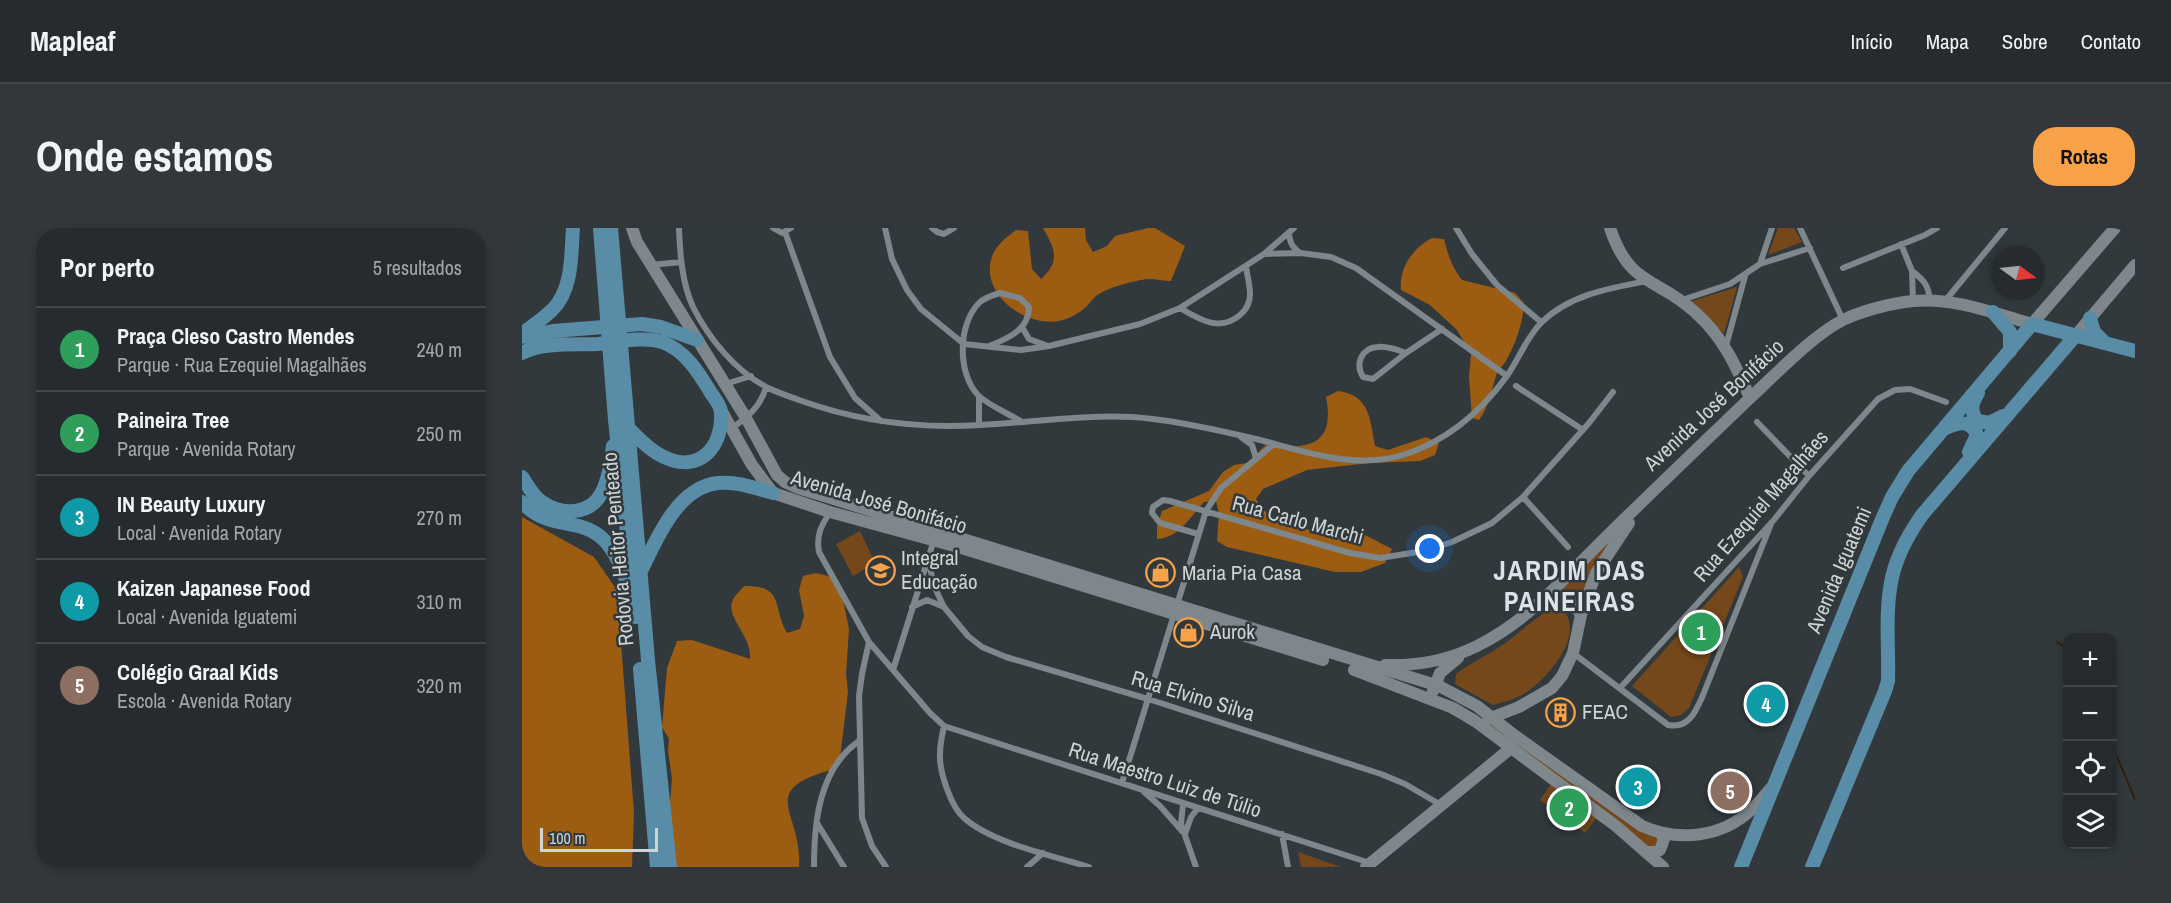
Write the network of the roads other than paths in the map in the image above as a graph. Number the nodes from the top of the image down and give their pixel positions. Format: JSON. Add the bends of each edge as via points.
{"nodes":[{"id":1,"x":573,"y":228,"type":"edge"},
{"id":2,"x":600,"y":228,"type":"edge"},
{"id":3,"x":611,"y":228,"type":"edge"},
{"id":4,"x":632,"y":228,"type":"edge"},
{"id":5,"x":679,"y":228,"type":"edge"},
{"id":6,"x":773,"y":228,"type":"edge"},
{"id":7,"x":885,"y":228,"type":"edge"},
{"id":8,"x":932,"y":228,"type":"edge"},
{"id":9,"x":954,"y":228,"type":"edge"},
{"id":10,"x":1456,"y":228,"type":"edge"},
{"id":11,"x":1610,"y":228,"type":"edge"},
{"id":12,"x":1772,"y":228,"type":"edge"},
{"id":13,"x":1800,"y":228,"type":"edge"},
{"id":14,"x":1937,"y":228,"type":"edge"},
{"id":15,"x":2006,"y":228,"type":"edge"},
{"id":16,"x":2115,"y":228,"type":"edge"},
{"id":17,"x":788,"y":230,"type":"edge"},
{"id":18,"x":1291,"y":230,"type":"edge"},
{"id":19,"x":1901,"y":244,"type":"junction"},
{"id":20,"x":1810,"y":248,"type":"junction"},
{"id":21,"x":1301,"y":253,"type":"junction"},
{"id":22,"x":1264,"y":254,"type":"junction"},
{"id":23,"x":681,"y":262,"type":"junction"},
{"id":24,"x":1760,"y":264,"type":"junction"},
{"id":25,"x":651,"y":265,"type":"junction"},
{"id":26,"x":2135,"y":265,"type":"edge"},
{"id":27,"x":1246,"y":266,"type":"junction"},
{"id":28,"x":1844,"y":268,"type":"dead end"},
{"id":29,"x":1912,"y":271,"type":"junction"},
{"id":30,"x":1745,"y":275,"type":"junction"},
{"id":31,"x":1647,"y":281,"type":"junction"},
{"id":32,"x":1682,"y":300,"type":"junction"},
{"id":33,"x":1913,"y":301,"type":"junction"},
{"id":34,"x":1930,"y":301,"type":"junction"},
{"id":35,"x":1944,"y":302,"type":"junction"},
{"id":36,"x":1180,"y":308,"type":"junction"},
{"id":37,"x":1994,"y":312,"type":"junction"},
{"id":38,"x":2090,"y":318,"type":"junction"},
{"id":39,"x":1844,"y":320,"type":"junction"},
{"id":40,"x":1541,"y":322,"type":"junction"},
{"id":41,"x":2032,"y":324,"type":"junction"},
{"id":42,"x":1022,"y":327,"type":"junction"},
{"id":43,"x":1442,"y":329,"type":"junction"},
{"id":44,"x":522,"y":335,"type":"edge"},
{"id":45,"x":2076,"y":335,"type":"junction"},
{"id":46,"x":697,"y":340,"type":"junction"},
{"id":47,"x":2105,"y":343,"type":"junction"},
{"id":48,"x":964,"y":344,"type":"junction"},
{"id":49,"x":1049,"y":346,"type":"junction"},
{"id":50,"x":1726,"y":346,"type":"junction"},
{"id":51,"x":989,"y":347,"type":"junction"},
{"id":52,"x":2010,"y":351,"type":"junction"},
{"id":53,"x":2135,"y":351,"type":"edge"},
{"id":54,"x":522,"y":353,"type":"edge"},
{"id":55,"x":1406,"y":353,"type":"junction"},
{"id":56,"x":751,"y":376,"type":"junction"},
{"id":57,"x":1506,"y":376,"type":"junction"},
{"id":58,"x":1989,"y":376,"type":"junction"},
{"id":59,"x":1516,"y":386,"type":"dead end"},
{"id":60,"x":766,"y":387,"type":"junction"},
{"id":61,"x":726,"y":388,"type":"junction"},
{"id":62,"x":1613,"y":392,"type":"dead end"},
{"id":63,"x":979,"y":396,"type":"junction"},
{"id":64,"x":1750,"y":399,"type":"junction"},
{"id":65,"x":1946,"y":402,"type":"dead end"},
{"id":66,"x":2012,"y":409,"type":"junction"},
{"id":67,"x":722,"y":410,"type":"junction"},
{"id":68,"x":746,"y":418,"type":"junction"},
{"id":69,"x":615,"y":420,"type":"junction"},
{"id":70,"x":881,"y":421,"type":"junction"},
{"id":71,"x":1022,"y":422,"type":"junction"},
{"id":72,"x":1757,"y":422,"type":"dead end"},
{"id":73,"x":979,"y":425,"type":"junction"},
{"id":74,"x":731,"y":428,"type":"junction"},
{"id":75,"x":629,"y":429,"type":"junction"},
{"id":76,"x":1583,"y":430,"type":"junction"},
{"id":77,"x":1940,"y":431,"type":"junction"},
{"id":78,"x":1238,"y":435,"type":"junction"},
{"id":79,"x":1259,"y":440,"type":"junction"},
{"id":80,"x":1274,"y":444,"type":"junction"},
{"id":81,"x":1264,"y":452,"type":"junction"},
{"id":82,"x":1256,"y":458,"type":"junction"},
{"id":83,"x":1957,"y":475,"type":"junction"},
{"id":84,"x":1809,"y":476,"type":"junction"},
{"id":85,"x":522,"y":477,"type":"edge"},
{"id":86,"x":773,"y":493,"type":"junction"},
{"id":87,"x":1647,"y":496,"type":"junction"},
{"id":88,"x":1523,"y":497,"type":"junction"},
{"id":89,"x":522,"y":502,"type":"edge"},
{"id":90,"x":1206,"y":511,"type":"junction"},
{"id":91,"x":831,"y":512,"type":"junction"},
{"id":92,"x":1773,"y":521,"type":"junction"},
{"id":93,"x":1198,"y":534,"type":"junction"},
{"id":94,"x":934,"y":540,"type":"junction"},
{"id":95,"x":1568,"y":547,"type":"dead end"},
{"id":96,"x":928,"y":558,"type":"junction"},
{"id":97,"x":641,"y":571,"type":"junction"},
{"id":98,"x":1547,"y":595,"type":"junction"},
{"id":99,"x":634,"y":601,"type":"junction"},
{"id":100,"x":911,"y":607,"type":"junction"},
{"id":101,"x":944,"y":607,"type":"junction"},
{"id":102,"x":1176,"y":610,"type":"junction"},
{"id":103,"x":1581,"y":615,"type":"junction"},
{"id":104,"x":869,"y":642,"type":"junction"},
{"id":105,"x":1477,"y":646,"type":"junction"},
{"id":106,"x":1573,"y":653,"type":"junction"},
{"id":107,"x":1364,"y":664,"type":"junction"},
{"id":108,"x":893,"y":670,"type":"junction"},
{"id":109,"x":1434,"y":685,"type":"junction"},
{"id":110,"x":1620,"y":688,"type":"junction"},
{"id":111,"x":1148,"y":699,"type":"junction"},
{"id":112,"x":1434,"y":699,"type":"junction"},
{"id":113,"x":1519,"y":707,"type":"junction"},
{"id":114,"x":1492,"y":717,"type":"junction"},
{"id":115,"x":1475,"y":721,"type":"junction"},
{"id":116,"x":944,"y":726,"type":"junction"},
{"id":117,"x":1514,"y":735,"type":"junction"},
{"id":118,"x":859,"y":741,"type":"junction"},
{"id":119,"x":1511,"y":748,"type":"junction"},
{"id":120,"x":1122,"y":783,"type":"junction"},
{"id":121,"x":1774,"y":785,"type":"junction"},
{"id":122,"x":1141,"y":789,"type":"junction"},
{"id":123,"x":1183,"y":804,"type":"junction"},
{"id":124,"x":1442,"y":805,"type":"junction"},
{"id":125,"x":1198,"y":808,"type":"junction"},
{"id":126,"x":817,"y":823,"type":"junction"},
{"id":127,"x":1185,"y":834,"type":"junction"},
{"id":128,"x":1282,"y":834,"type":"junction"},
{"id":129,"x":1661,"y":834,"type":"junction"},
{"id":130,"x":1647,"y":852,"type":"junction"},
{"id":131,"x":1043,"y":853,"type":"junction"},
{"id":132,"x":815,"y":865,"type":"edge"},
{"id":133,"x":1370,"y":866,"type":"edge"},
{"id":134,"x":657,"y":867,"type":"edge"},
{"id":135,"x":670,"y":867,"type":"edge"},
{"id":136,"x":844,"y":867,"type":"edge"},
{"id":137,"x":886,"y":867,"type":"edge"},
{"id":138,"x":1027,"y":867,"type":"edge"},
{"id":139,"x":1089,"y":867,"type":"edge"},
{"id":140,"x":1196,"y":867,"type":"edge"},
{"id":141,"x":1288,"y":867,"type":"edge"},
{"id":142,"x":1663,"y":867,"type":"edge"},
{"id":143,"x":1741,"y":867,"type":"edge"},
{"id":144,"x":1812,"y":867,"type":"edge"}],
"edges":[{"from":1,"to":44,"type":"main road","via":[[569,277],[561,299]]},
{"from":2,"to":69,"type":"main road","name":"Rodovia Heitor Penteado"},
{"from":3,"to":75,"type":"main road","name":"Rodovia Heitor Penteado"},
{"from":4,"to":25,"type":"main road","name":"Avenida José Bonifácio"},
{"from":5,"to":23,"type":"street"},
{"from":6,"to":17,"type":"street","via":[[779,232]]},
{"from":7,"to":48,"type":"street","via":[[892,259],[907,290],[921,309]]},
{"from":8,"to":9,"type":"street","via":[[944,234]]},
{"from":10,"to":40,"type":"street","via":[[1497,285]]},
{"from":11,"to":31,"type":"main road","via":[[1623,259]]},
{"from":12,"to":24,"type":"street"},
{"from":13,"to":20,"type":"street"},
{"from":14,"to":19,"type":"street"},
{"from":15,"to":35,"type":"street"},
{"from":16,"to":41,"type":"main road"},
{"from":17,"to":70,"type":"street","via":[[830,357],[855,398]]},
{"from":18,"to":21,"type":"street","via":[[1293,248]]},
{"from":18,"to":22,"type":"street"},
{"from":19,"to":28,"type":"street"},
{"from":19,"to":29,"type":"street"},
{"from":20,"to":24,"type":"street"},
{"from":20,"to":39,"type":"street"},
{"from":21,"to":22,"type":"street"},
{"from":21,"to":43,"type":"street","via":[[1331,256],[1356,268]]},
{"from":22,"to":27,"type":"street"},
{"from":23,"to":25,"type":"street"},
{"from":23,"to":56,"type":"street","via":[[692,305],[705,328],[719,348]]},
{"from":24,"to":30,"type":"street"},
{"from":25,"to":46,"type":"main road","name":"Avenida José Bonifácio"},
{"from":26,"to":38,"type":"main road"},
{"from":27,"to":36,"type":"street"},
{"from":27,"to":36,"type":"street","via":[[1250,295],[1246,310],[1238,317],[1225,324],[1212,323]]},
{"from":29,"to":33,"type":"street"},
{"from":29,"to":34,"type":"street","via":[[1925,281]]},
{"from":30,"to":32,"type":"street"},
{"from":30,"to":50,"type":"street"},
{"from":31,"to":32,"type":"main road"},
{"from":31,"to":40,"type":"street","via":[[1606,288],[1579,298]]},
{"from":32,"to":50,"type":"main road"},
{"from":33,"to":34,"type":"main road","name":"Avenida José Bonifácio"},
{"from":33,"to":39,"type":"main road","name":"Avenida José Bonifácio"},
{"from":34,"to":35,"type":"main road","name":"Avenida José Bonifácio"},
{"from":35,"to":37,"type":"main road","name":"Avenida José Bonifácio"},
{"from":36,"to":49,"type":"street","via":[[1140,324]]},
{"from":37,"to":41,"type":"main road","name":"Avenida José Bonifácio"},
{"from":37,"to":52,"type":"main road","via":[[2010,332]]},
{"from":38,"to":45,"type":"main road"},
{"from":38,"to":47,"type":"main road","via":[[2094,332]]},
{"from":39,"to":64,"type":"main road","name":"Avenida José Bonifácio","via":[[1803,350]]},
{"from":40,"to":57,"type":"street"},
{"from":41,"to":45,"type":"main road","name":"Avenida José Bonifácio"},
{"from":41,"to":52,"type":"main road","name":"Avenida Iguatemi"},
{"from":42,"to":48,"type":"street","via":[[1029,307],[1020,298],[1000,293],[980,302],[971,314]]},
{"from":42,"to":49,"type":"street","via":[[1029,339]]},
{"from":42,"to":51,"type":"street","via":[[1013,336]]},
{"from":43,"to":55,"type":"street"},
{"from":43,"to":57,"type":"street"},
{"from":44,"to":46,"type":"main road","via":[[642,324]]},
{"from":45,"to":47,"type":"main road","name":"Avenida José Bonifácio"},
{"from":45,"to":66,"type":"main road"},
{"from":46,"to":61,"type":"main road","name":"Avenida José Bonifácio"},
{"from":47,"to":53,"type":"main road","name":"Avenida José Bonifácio"},
{"from":48,"to":51,"type":"street"},
{"from":48,"to":63,"type":"street","via":[[964,367]]},
{"from":49,"to":51,"type":"street","via":[[1021,350]]},
{"from":50,"to":64,"type":"main road"},
{"from":52,"to":58,"type":"main road","name":"Avenida Iguatemi"},
{"from":54,"to":67,"type":"main road","via":[[540,347],[661,341],[677,349],[697,370]]},
{"from":55,"to":55,"type":"street","via":[[1373,379],[1363,377],[1359,371],[1358,363],[1370,349]]},
{"from":56,"to":60,"type":"street"},
{"from":56,"to":61,"type":"street"},
{"from":57,"to":80,"type":"street","via":[[1473,415],[1448,435],[1400,456],[1352,461]]},
{"from":58,"to":66,"type":"main road","via":[[1972,405],[1974,417],[1989,423]]},
{"from":58,"to":77,"type":"main road","name":"Avenida Iguatemi"},
{"from":59,"to":76,"type":"street"},
{"from":60,"to":68,"type":"street","via":[[759,405]]},
{"from":60,"to":70,"type":"street","via":[[817,406]]},
{"from":61,"to":68,"type":"main road","name":"Avenida José Bonifácio"},
{"from":62,"to":76,"type":"street","name":"Rua Carlo Marchi"},
{"from":63,"to":71,"type":"street"},
{"from":63,"to":73,"type":"street"},
{"from":64,"to":87,"type":"main road","name":"Avenida José Bonifácio"},
{"from":65,"to":84,"type":"street","name":"Rua Ezequiel Magalhães","via":[[1910,389],[1895,390],[1878,399]]},
{"from":66,"to":83,"type":"main road"},
{"from":67,"to":74,"type":"main road","name":"Avenida José Bonifácio"},
{"from":67,"to":75,"type":"main road","via":[[715,447],[692,461],[664,457]]},
{"from":68,"to":74,"type":"street"},
{"from":68,"to":102,"type":"main road","name":"Avenida José Bonifácio","via":[[777,475],[798,489]]},
{"from":69,"to":85,"type":"main road","via":[[603,492],[585,510],[559,510],[543,503]]},
{"from":69,"to":99,"type":"main road","name":"Rodovia Heitor Penteado"},
{"from":70,"to":73,"type":"street","via":[[925,426]]},
{"from":71,"to":73,"type":"street"},
{"from":71,"to":78,"type":"street","via":[[1154,419]]},
{"from":72,"to":84,"type":"street"},
{"from":74,"to":86,"type":"main road","name":"Avenida José Bonifácio"},
{"from":75,"to":97,"type":"main road","name":"Rodovia Heitor Penteado"},
{"from":76,"to":88,"type":"street","name":"Rua Carlo Marchi"},
{"from":77,"to":83,"type":"main road","via":[[1958,422],[1965,423],[1977,435]]},
{"from":77,"to":121,"type":"main road","name":"Avenida Iguatemi","via":[[1892,497]]},
{"from":78,"to":79,"type":"street"},
{"from":78,"to":82,"type":"street","via":[[1252,445]]},
{"from":79,"to":80,"type":"street"},
{"from":79,"to":81,"type":"street"},
{"from":80,"to":81,"type":"street"},
{"from":81,"to":82,"type":"street"},
{"from":82,"to":90,"type":"street","via":[[1221,488]]},
{"from":83,"to":144,"type":"main road","via":[[1913,527],[1900,554],[1890,590],[1885,691]]},
{"from":84,"to":92,"type":"street","name":"Rua Ezequiel Magalhães"},
{"from":86,"to":91,"type":"main road","name":"Avenida José Bonifácio"},
{"from":86,"to":97,"type":"main road","via":[[717,483],[697,491],[660,529]]},
{"from":87,"to":98,"type":"main road","name":"Avenida José Bonifácio"},
{"from":87,"to":103,"type":"main road","via":[[1596,573]]},
{"from":88,"to":90,"type":"street","name":"Rua Carlo Marchi","via":[[1492,524],[1452,542],[1380,558]]},
{"from":88,"to":95,"type":"street"},
{"from":89,"to":99,"type":"main road","via":[[538,516],[583,527],[605,540]]},
{"from":90,"to":93,"type":"street"},
{"from":90,"to":93,"type":"street","name":"Rua Carlo Marchi","via":[[1163,500],[1153,507],[1152,513],[1160,523]]},
{"from":91,"to":94,"type":"main road","name":"Avenida José Bonifácio"},
{"from":91,"to":104,"type":"street","via":[[819,529],[819,552]]},
{"from":92,"to":110,"type":"street","name":"Rua Ezequiel Magalhães"},
{"from":92,"to":110,"type":"street","via":[[1694,714],[1684,725],[1668,725]]},
{"from":93,"to":102,"type":"street"},
{"from":94,"to":96,"type":"street"},
{"from":94,"to":102,"type":"main road","name":"Avenida José Bonifácio"},
{"from":96,"to":100,"type":"street"},
{"from":96,"to":101,"type":"street","name":"Rua Elvino Silva"},
{"from":97,"to":135,"type":"main road","name":"Rodovia Heitor Penteado"},
{"from":98,"to":103,"type":"main road","via":[[1573,602]]},
{"from":98,"to":105,"type":"main road","name":"Avenida José Bonifácio","via":[[1499,634]]},
{"from":99,"to":134,"type":"main road","name":"Rodovia Heitor Penteado"},
{"from":100,"to":101,"type":"street","via":[[927,600]]},
{"from":100,"to":108,"type":"street"},
{"from":101,"to":111,"type":"street","name":"Rua Elvino Silva","via":[[982,647]]},
{"from":102,"to":107,"type":"main road","name":"Avenida José Bonifácio"},
{"from":102,"to":111,"type":"street"},
{"from":102,"to":112,"type":"main road","name":"Avenida José Bonifácio"},
{"from":103,"to":106,"type":"main road"},
{"from":104,"to":108,"type":"street"},
{"from":104,"to":118,"type":"street","via":[[859,696]]},
{"from":105,"to":107,"type":"main road","name":"Avenida José Bonifácio","via":[[1442,660]]},
{"from":105,"to":109,"type":"main road","via":[[1448,665]]},
{"from":106,"to":110,"type":"street"},
{"from":106,"to":113,"type":"main road","via":[[1551,688]]},
{"from":107,"to":109,"type":"main road","name":"Avenida José Bonifácio"},
{"from":108,"to":116,"type":"street"},
{"from":109,"to":112,"type":"main road"},
{"from":109,"to":114,"type":"main road","name":"Avenida José Bonifácio","via":[[1459,695]]},
{"from":111,"to":120,"type":"street"},
{"from":111,"to":124,"type":"street","name":"Rua Elvino Silva","via":[[1381,774]]},
{"from":112,"to":115,"type":"main road","name":"Avenida José Bonifácio"},
{"from":113,"to":114,"type":"main road"},
{"from":113,"to":117,"type":"main road"},
{"from":114,"to":115,"type":"main road"},
{"from":114,"to":117,"type":"main road","name":"Avenida José Bonifácio"},
{"from":115,"to":119,"type":"main road","name":"Avenida José Bonifácio"},
{"from":116,"to":120,"type":"street","name":"Rua Maestro Luiz de Túlio"},
{"from":116,"to":131,"type":"street","via":[[939,755],[942,775],[962,817],[1008,841]]},
{"from":117,"to":129,"type":"main road","name":"Avenida José Bonifácio","via":[[1642,826]]},
{"from":118,"to":126,"type":"street","via":[[845,751],[829,776]]},
{"from":118,"to":137,"type":"street","via":[[862,818],[872,846]]},
{"from":119,"to":124,"type":"main road"},
{"from":119,"to":130,"type":"main road","name":"Avenida José Bonifácio"},
{"from":120,"to":122,"type":"street","name":"Rua Maestro Luiz de Túlio"},
{"from":121,"to":129,"type":"main road","via":[[1731,825],[1694,836]]},
{"from":121,"to":143,"type":"main road","name":"Avenida Iguatemi"},
{"from":122,"to":123,"type":"street","name":"Rua Maestro Luiz de Túlio"},
{"from":122,"to":127,"type":"street"},
{"from":123,"to":125,"type":"street","name":"Rua Maestro Luiz de Túlio"},
{"from":123,"to":127,"type":"street"},
{"from":124,"to":133,"type":"main road"},
{"from":125,"to":127,"type":"street"},
{"from":125,"to":128,"type":"street","name":"Rua Maestro Luiz de Túlio"},
{"from":126,"to":132,"type":"street"},
{"from":126,"to":136,"type":"street"},
{"from":127,"to":140,"type":"street"},
{"from":128,"to":133,"type":"street","name":"Rua Maestro Luiz de Túlio"},
{"from":128,"to":141,"type":"street"},
{"from":129,"to":130,"type":"main road","via":[[1664,839],[1660,850]]},
{"from":130,"to":142,"type":"main road","name":"Avenida José Bonifácio"},
{"from":131,"to":138,"type":"street"},
{"from":131,"to":139,"type":"street"}]}
